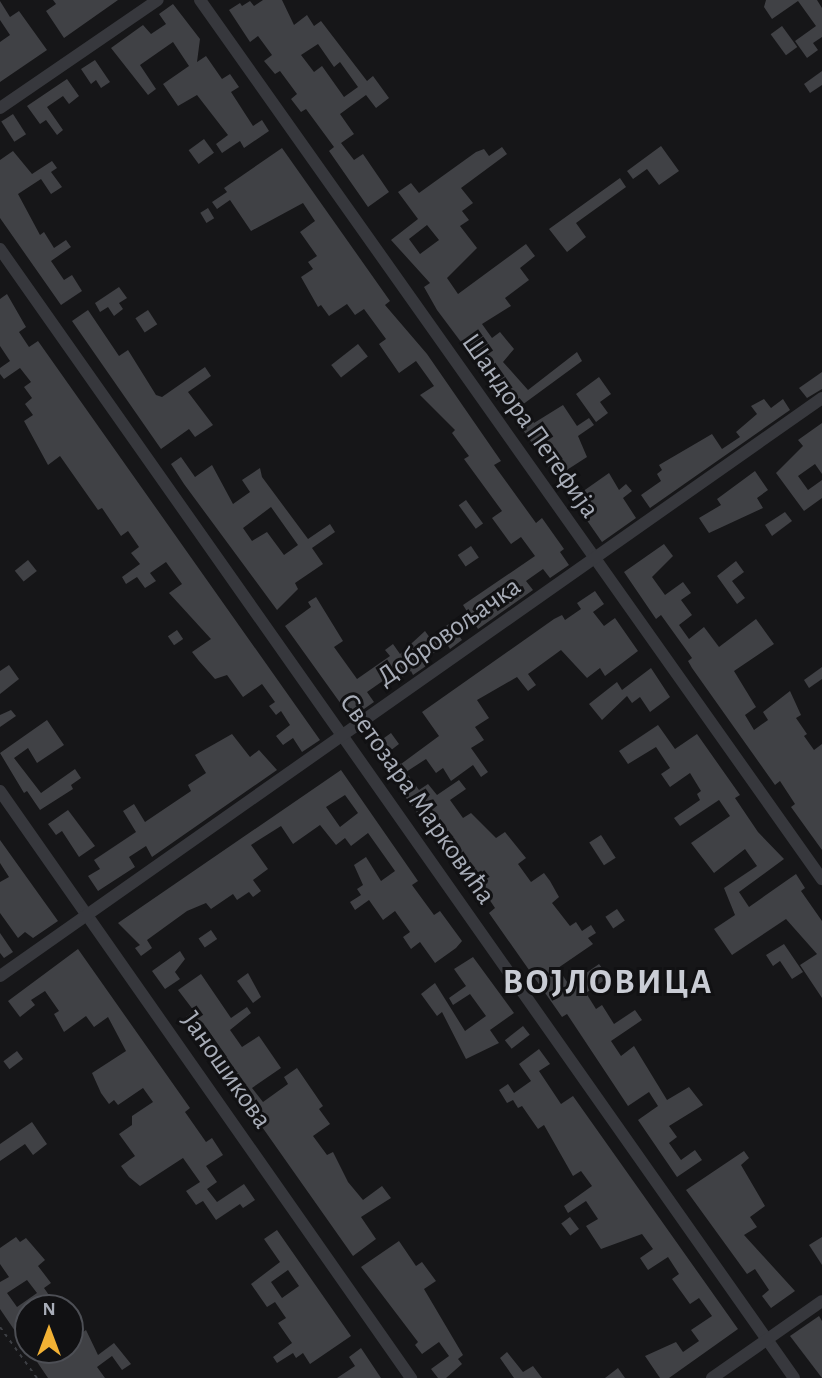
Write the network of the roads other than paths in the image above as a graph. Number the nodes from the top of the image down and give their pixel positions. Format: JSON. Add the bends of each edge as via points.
{"nodes":[{"id":1,"x":158,"y":0,"type":"edge"},
{"id":2,"x":200,"y":0,"type":"edge"},
{"id":3,"x":0,"y":108,"type":"edge"},
{"id":4,"x":0,"y":249,"type":"edge"},
{"id":5,"x":822,"y":398,"type":"edge"},
{"id":6,"x":594,"y":559,"type":"junction"},
{"id":7,"x":343,"y":736,"type":"junction"},
{"id":8,"x":0,"y":791,"type":"edge"},
{"id":9,"x":822,"y":879,"type":"edge"},
{"id":10,"x":87,"y":915,"type":"junction"},
{"id":11,"x":0,"y":976,"type":"edge"},
{"id":12,"x":822,"y":1301,"type":"edge"},
{"id":13,"x":767,"y":1340,"type":"junction"},
{"id":14,"x":411,"y":1378,"type":"edge"},
{"id":15,"x":712,"y":1378,"type":"edge"},
{"id":16,"x":793,"y":1378,"type":"edge"}],
"edges":[{"from":1,"to":3,"type":"street"},
{"from":2,"to":6,"type":"street","name":"Шандора Петефија"},
{"from":4,"to":7,"type":"street","name":"Светозара Марковића"},
{"from":5,"to":6,"type":"street","name":"Добровољачка"},
{"from":6,"to":7,"type":"street","name":"Добровољачка"},
{"from":6,"to":9,"type":"street","name":"Шандора Петефија"},
{"from":7,"to":10,"type":"street","name":"Добровољачка"},
{"from":7,"to":13,"type":"street","name":"Светозара Марковића"},
{"from":8,"to":10,"type":"street","name":"Јаношикова"},
{"from":10,"to":11,"type":"street","name":"Добровољачка"},
{"from":10,"to":14,"type":"street","name":"Јаношикова"},
{"from":12,"to":13,"type":"street"},
{"from":13,"to":15,"type":"street"},
{"from":13,"to":16,"type":"street","name":"Светозара Марковића"}]}
